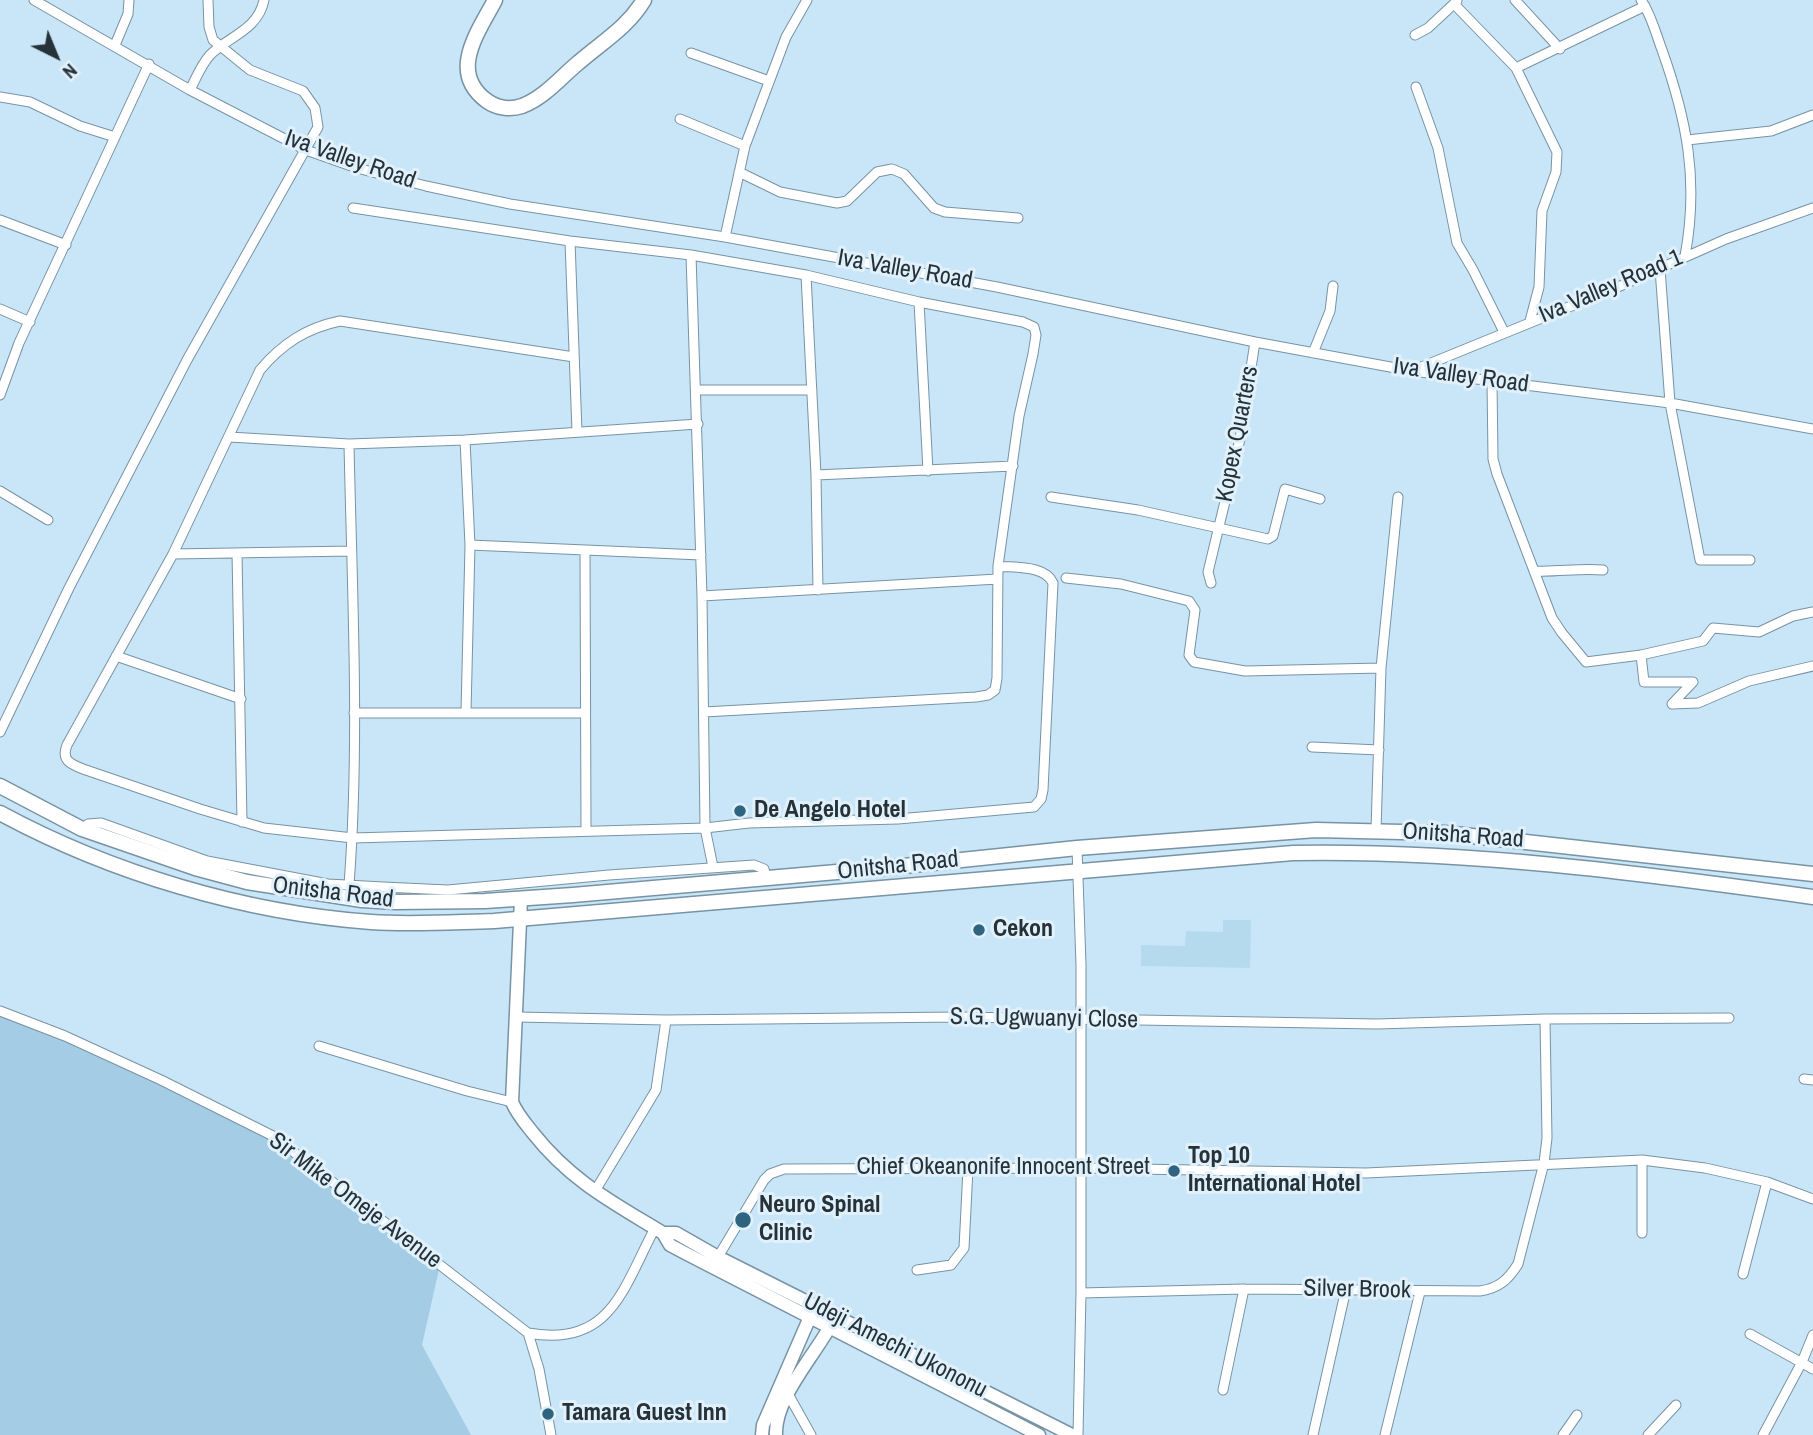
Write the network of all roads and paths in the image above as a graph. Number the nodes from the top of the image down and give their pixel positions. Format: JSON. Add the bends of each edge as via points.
{"nodes":[{"id":1,"x":34,"y":0,"type":"edge"},
{"id":2,"x":129,"y":0,"type":"edge"},
{"id":3,"x":209,"y":0,"type":"edge"},
{"id":4,"x":264,"y":0,"type":"edge"},
{"id":5,"x":495,"y":0,"type":"edge"},
{"id":6,"x":644,"y":0,"type":"edge"},
{"id":7,"x":807,"y":0,"type":"edge"},
{"id":8,"x":1515,"y":0,"type":"edge"},
{"id":9,"x":1456,"y":2,"type":"edge"},
{"id":10,"x":1643,"y":3,"type":"edge"},
{"id":11,"x":1415,"y":35,"type":"dead end"},
{"id":12,"x":115,"y":45,"type":"junction"},
{"id":13,"x":220,"y":47,"type":"junction"},
{"id":14,"x":1560,"y":49,"type":"junction"},
{"id":15,"x":691,"y":54,"type":"dead end"},
{"id":16,"x":149,"y":64,"type":"junction"},
{"id":17,"x":1516,"y":68,"type":"junction"},
{"id":18,"x":769,"y":81,"type":"junction"},
{"id":19,"x":1416,"y":87,"type":"dead end"},
{"id":20,"x":190,"y":90,"type":"junction"},
{"id":21,"x":0,"y":97,"type":"edge"},
{"id":22,"x":1813,"y":115,"type":"edge"},
{"id":23,"x":680,"y":119,"type":"dead end"},
{"id":24,"x":115,"y":138,"type":"junction"},
{"id":25,"x":1687,"y":140,"type":"junction"},
{"id":26,"x":745,"y":146,"type":"junction"},
{"id":27,"x":306,"y":150,"type":"junction"},
{"id":28,"x":739,"y":172,"type":"junction"},
{"id":29,"x":353,"y":208,"type":"dead end"},
{"id":30,"x":1813,"y":208,"type":"edge"},
{"id":31,"x":1018,"y":218,"type":"dead end"},
{"id":32,"x":0,"y":220,"type":"edge"},
{"id":33,"x":725,"y":237,"type":"junction"},
{"id":34,"x":570,"y":241,"type":"junction"},
{"id":35,"x":66,"y":245,"type":"junction"},
{"id":36,"x":691,"y":255,"type":"junction"},
{"id":37,"x":1685,"y":256,"type":"junction"},
{"id":38,"x":1660,"y":269,"type":"junction"},
{"id":39,"x":806,"y":275,"type":"junction"},
{"id":40,"x":1334,"y":286,"type":"dead end"},
{"id":41,"x":919,"y":302,"type":"junction"},
{"id":42,"x":0,"y":309,"type":"edge"},
{"id":43,"x":1530,"y":321,"type":"junction"},
{"id":44,"x":30,"y":322,"type":"junction"},
{"id":45,"x":1504,"y":332,"type":"junction"},
{"id":46,"x":1255,"y":342,"type":"junction"},
{"id":47,"x":1313,"y":353,"type":"junction"},
{"id":48,"x":574,"y":357,"type":"junction"},
{"id":49,"x":1412,"y":371,"type":"junction"},
{"id":50,"x":1492,"y":381,"type":"junction"},
{"id":51,"x":697,"y":390,"type":"junction"},
{"id":52,"x":812,"y":390,"type":"junction"},
{"id":53,"x":0,"y":395,"type":"edge"},
{"id":54,"x":1670,"y":403,"type":"junction"},
{"id":55,"x":698,"y":424,"type":"junction"},
{"id":56,"x":1813,"y":429,"type":"edge"},
{"id":57,"x":577,"y":432,"type":"junction"},
{"id":58,"x":229,"y":437,"type":"junction"},
{"id":59,"x":465,"y":440,"type":"junction"},
{"id":60,"x":349,"y":444,"type":"junction"},
{"id":61,"x":1013,"y":466,"type":"junction"},
{"id":62,"x":928,"y":471,"type":"junction"},
{"id":63,"x":816,"y":475,"type":"junction"},
{"id":64,"x":0,"y":491,"type":"edge"},
{"id":65,"x":1051,"y":497,"type":"dead end"},
{"id":66,"x":1398,"y":497,"type":"dead end"},
{"id":67,"x":1320,"y":499,"type":"dead end"},
{"id":68,"x":48,"y":520,"type":"dead end"},
{"id":69,"x":1219,"y":526,"type":"junction"},
{"id":70,"x":470,"y":545,"type":"junction"},
{"id":71,"x":585,"y":550,"type":"junction"},
{"id":72,"x":351,"y":551,"type":"junction"},
{"id":73,"x":237,"y":553,"type":"junction"},
{"id":74,"x":173,"y":554,"type":"junction"},
{"id":75,"x":701,"y":555,"type":"junction"},
{"id":76,"x":1750,"y":560,"type":"dead end"},
{"id":77,"x":998,"y":566,"type":"junction"},
{"id":78,"x":1603,"y":570,"type":"dead end"},
{"id":79,"x":1536,"y":571,"type":"junction"},
{"id":80,"x":1066,"y":578,"type":"dead end"},
{"id":81,"x":998,"y":579,"type":"junction"},
{"id":82,"x":1211,"y":583,"type":"dead end"},
{"id":83,"x":817,"y":590,"type":"junction"},
{"id":84,"x":702,"y":596,"type":"junction"},
{"id":85,"x":1813,"y":612,"type":"edge"},
{"id":86,"x":1641,"y":655,"type":"junction"},
{"id":87,"x":117,"y":656,"type":"junction"},
{"id":88,"x":1813,"y":666,"type":"edge"},
{"id":89,"x":1381,"y":668,"type":"junction"},
{"id":90,"x":241,"y":698,"type":"junction"},
{"id":91,"x":466,"y":712,"type":"junction"},
{"id":92,"x":704,"y":712,"type":"junction"},
{"id":93,"x":354,"y":713,"type":"junction"},
{"id":94,"x":585,"y":713,"type":"junction"},
{"id":95,"x":0,"y":732,"type":"edge"},
{"id":96,"x":1312,"y":747,"type":"dead end"},
{"id":97,"x":1378,"y":750,"type":"junction"},
{"id":98,"x":0,"y":786,"type":"edge"},
{"id":99,"x":0,"y":813,"type":"edge"},
{"id":100,"x":242,"y":821,"type":"junction"},
{"id":101,"x":705,"y":828,"type":"junction"},
{"id":102,"x":82,"y":829,"type":"junction"},
{"id":103,"x":586,"y":830,"type":"junction"},
{"id":104,"x":1376,"y":830,"type":"junction"},
{"id":105,"x":353,"y":838,"type":"junction"},
{"id":106,"x":1077,"y":848,"type":"junction"},
{"id":107,"x":713,"y":867,"type":"junction"},
{"id":108,"x":1080,"y":872,"type":"junction"},
{"id":109,"x":1813,"y":874,"type":"edge"},
{"id":110,"x":766,"y":878,"type":"junction"},
{"id":111,"x":349,"y":885,"type":"junction"},
{"id":112,"x":1813,"y":897,"type":"edge"},
{"id":113,"x":521,"y":899,"type":"junction"},
{"id":114,"x":519,"y":919,"type":"junction"},
{"id":115,"x":0,"y":1011,"type":"edge"},
{"id":116,"x":517,"y":1017,"type":"junction"},
{"id":117,"x":1730,"y":1018,"type":"dead end"},
{"id":118,"x":1545,"y":1019,"type":"junction"},
{"id":119,"x":666,"y":1020,"type":"junction"},
{"id":120,"x":1081,"y":1020,"type":"junction"},
{"id":121,"x":319,"y":1046,"type":"dead end"},
{"id":122,"x":512,"y":1101,"type":"junction"},
{"id":123,"x":1642,"y":1160,"type":"junction"},
{"id":124,"x":1544,"y":1163,"type":"junction"},
{"id":125,"x":1080,"y":1168,"type":"junction"},
{"id":126,"x":968,"y":1169,"type":"junction"},
{"id":127,"x":1767,"y":1181,"type":"junction"},
{"id":128,"x":595,"y":1191,"type":"junction"},
{"id":129,"x":1813,"y":1199,"type":"edge"},
{"id":130,"x":659,"y":1231,"type":"junction"},
{"id":131,"x":1642,"y":1233,"type":"dead end"},
{"id":132,"x":718,"y":1257,"type":"junction"},
{"id":133,"x":917,"y":1269,"type":"dead end"},
{"id":134,"x":1743,"y":1274,"type":"dead end"},
{"id":135,"x":1244,"y":1289,"type":"junction"},
{"id":136,"x":1346,"y":1289,"type":"junction"},
{"id":137,"x":1420,"y":1292,"type":"junction"},
{"id":138,"x":1082,"y":1293,"type":"junction"},
{"id":139,"x":812,"y":1311,"type":"junction"},
{"id":140,"x":832,"y":1322,"type":"junction"},
{"id":141,"x":528,"y":1334,"type":"junction"},
{"id":142,"x":1751,"y":1334,"type":"dead end"},
{"id":143,"x":1813,"y":1335,"type":"edge"},
{"id":144,"x":1802,"y":1362,"type":"junction"},
{"id":145,"x":1813,"y":1369,"type":"edge"},
{"id":146,"x":1223,"y":1390,"type":"dead end"},
{"id":147,"x":788,"y":1394,"type":"junction"},
{"id":148,"x":1676,"y":1405,"type":"dead end"},
{"id":149,"x":1577,"y":1415,"type":"dead end"},
{"id":150,"x":551,"y":1435,"type":"edge"},
{"id":151,"x":762,"y":1435,"type":"edge"},
{"id":152,"x":776,"y":1435,"type":"edge"},
{"id":153,"x":811,"y":1435,"type":"edge"},
{"id":154,"x":1039,"y":1435,"type":"edge"},
{"id":155,"x":1072,"y":1435,"type":"edge"},
{"id":156,"x":1078,"y":1435,"type":"edge"},
{"id":157,"x":1313,"y":1435,"type":"edge"},
{"id":158,"x":1385,"y":1435,"type":"edge"},
{"id":159,"x":1563,"y":1435,"type":"edge"},
{"id":160,"x":1648,"y":1435,"type":"edge"},
{"id":161,"x":1763,"y":1435,"type":"edge"}],
"edges":[{"from":1,"to":12,"type":"street","name":"Iva Valley Road"},
{"from":2,"to":12,"type":"street"},
{"from":3,"to":13,"type":"street","via":[[209,27]]},
{"from":4,"to":13,"type":"street","via":[[252,24]]},
{"from":5,"to":6,"type":"main road","via":[[474,37],[468,74],[491,104],[514,108],[543,93],[617,33]]},
{"from":7,"to":18,"type":"street"},
{"from":8,"to":14,"type":"street"},
{"from":9,"to":11,"type":"street"},
{"from":9,"to":17,"type":"street"},
{"from":10,"to":14,"type":"street"},
{"from":10,"to":25,"type":"street","via":[[1667,63]]},
{"from":12,"to":16,"type":"street","name":"Iva Valley Road"},
{"from":13,"to":20,"type":"street","via":[[204,63]]},
{"from":13,"to":27,"type":"street","via":[[250,70],[298,88],[309,99],[318,127]]},
{"from":14,"to":17,"type":"street"},
{"from":15,"to":18,"type":"street"},
{"from":16,"to":20,"type":"street","name":"Iva Valley Road"},
{"from":16,"to":24,"type":"street"},
{"from":17,"to":43,"type":"street","via":[[1557,152],[1556,172],[1542,211],[1539,287]]},
{"from":18,"to":26,"type":"street"},
{"from":19,"to":45,"type":"street","via":[[1438,148],[1457,243]]},
{"from":20,"to":27,"type":"street","name":"Iva Valley Road"},
{"from":21,"to":24,"type":"street","via":[[30,102]]},
{"from":22,"to":25,"type":"street","via":[[1771,131]]},
{"from":23,"to":26,"type":"street"},
{"from":24,"to":35,"type":"street"},
{"from":25,"to":37,"type":"street","via":[[1692,167]]},
{"from":26,"to":28,"type":"street"},
{"from":27,"to":33,"type":"street","name":"Iva Valley Road","via":[[373,173],[488,200]]},
{"from":27,"to":95,"type":"street","via":[[187,360]]},
{"from":28,"to":31,"type":"street","via":[[780,192],[837,203],[847,201],[877,172],[891,169],[904,174],[934,208]]},
{"from":28,"to":33,"type":"street"},
{"from":29,"to":34,"type":"street"},
{"from":30,"to":37,"type":"street","name":"Iva Valley Road 1"},
{"from":32,"to":35,"type":"street"},
{"from":33,"to":46,"type":"street","name":"Iva Valley Road","via":[[997,287]]},
{"from":34,"to":36,"type":"street"},
{"from":34,"to":48,"type":"street"},
{"from":35,"to":44,"type":"street"},
{"from":36,"to":39,"type":"street"},
{"from":36,"to":51,"type":"street"},
{"from":37,"to":38,"type":"street","name":"Iva Valley Road 1"},
{"from":38,"to":43,"type":"street","name":"Iva Valley Road 1"},
{"from":38,"to":54,"type":"street"},
{"from":39,"to":41,"type":"street"},
{"from":39,"to":52,"type":"street"},
{"from":40,"to":47,"type":"street","via":[[1330,311]]},
{"from":41,"to":61,"type":"street","via":[[1034,327]]},
{"from":41,"to":62,"type":"street"},
{"from":42,"to":44,"type":"street"},
{"from":43,"to":45,"type":"street","name":"Iva Valley Road 1"},
{"from":44,"to":53,"type":"street"},
{"from":45,"to":49,"type":"street","name":"Iva Valley Road 1"},
{"from":46,"to":47,"type":"street","name":"Iva Valley Road"},
{"from":46,"to":69,"type":"street","name":"Kopex Quarters","via":[[1240,439]]},
{"from":47,"to":49,"type":"street","name":"Iva Valley Road"},
{"from":48,"to":57,"type":"street"},
{"from":48,"to":58,"type":"street","via":[[340,321],[321,325],[277,350],[260,370]]},
{"from":49,"to":50,"type":"street","name":"Iva Valley Road"},
{"from":50,"to":54,"type":"street","name":"Iva Valley Road"},
{"from":50,"to":79,"type":"street","via":[[1493,459]]},
{"from":51,"to":52,"type":"street"},
{"from":51,"to":55,"type":"street"},
{"from":52,"to":63,"type":"street"},
{"from":54,"to":56,"type":"street","name":"Iva Valley Road"},
{"from":54,"to":76,"type":"street","via":[[1700,560]]},
{"from":55,"to":57,"type":"street"},
{"from":55,"to":75,"type":"street"},
{"from":57,"to":59,"type":"street"},
{"from":58,"to":60,"type":"street"},
{"from":58,"to":74,"type":"street"},
{"from":59,"to":60,"type":"street"},
{"from":59,"to":70,"type":"street"},
{"from":60,"to":72,"type":"street"},
{"from":61,"to":62,"type":"street"},
{"from":61,"to":77,"type":"street"},
{"from":62,"to":63,"type":"street"},
{"from":63,"to":83,"type":"street"},
{"from":64,"to":68,"type":"street"},
{"from":65,"to":69,"type":"street","name":"Kopex Quarters"},
{"from":66,"to":89,"type":"street"},
{"from":67,"to":69,"type":"street","name":"Kopex Quarters","via":[[1285,489],[1273,536],[1264,538]]},
{"from":69,"to":82,"type":"street","name":"Kopex Quarters","via":[[1208,572]]},
{"from":70,"to":71,"type":"street"},
{"from":70,"to":91,"type":"street"},
{"from":71,"to":75,"type":"street"},
{"from":71,"to":94,"type":"street"},
{"from":72,"to":73,"type":"street"},
{"from":72,"to":93,"type":"street"},
{"from":73,"to":74,"type":"street"},
{"from":73,"to":90,"type":"street"},
{"from":74,"to":87,"type":"street"},
{"from":75,"to":84,"type":"street"},
{"from":77,"to":81,"type":"street"},
{"from":77,"to":101,"type":"street","via":[[1037,571],[1053,583],[1043,790],[1034,807]]},
{"from":78,"to":79,"type":"street"},
{"from":79,"to":86,"type":"street","via":[[1556,625],[1586,662]]},
{"from":80,"to":89,"type":"street","via":[[1121,584],[1189,601],[1195,610],[1189,655],[1194,662],[1245,671]]},
{"from":81,"to":83,"type":"street"},
{"from":81,"to":92,"type":"street","via":[[997,678],[995,690],[988,695]]},
{"from":83,"to":84,"type":"street"},
{"from":84,"to":92,"type":"street"},
{"from":85,"to":86,"type":"street","via":[[1759,632],[1713,628],[1703,641]]},
{"from":86,"to":88,"type":"street","via":[[1644,682],[1693,682],[1672,705],[1698,703],[1749,681]]},
{"from":87,"to":90,"type":"street"},
{"from":87,"to":100,"type":"street","via":[[67,745],[65,759]]},
{"from":89,"to":97,"type":"street"},
{"from":90,"to":100,"type":"street"},
{"from":91,"to":93,"type":"street"},
{"from":91,"to":94,"type":"street"},
{"from":92,"to":101,"type":"street"},
{"from":93,"to":105,"type":"street"},
{"from":94,"to":103,"type":"street"},
{"from":96,"to":97,"type":"street"},
{"from":97,"to":104,"type":"street"},
{"from":98,"to":102,"type":"main road","name":"Onitsha Road"},
{"from":99,"to":114,"type":"main road","name":"Onitsha Road","via":[[134,872],[269,907],[397,923]]},
{"from":100,"to":105,"type":"street","via":[[264,828]]},
{"from":101,"to":103,"type":"street"},
{"from":101,"to":107,"type":"street"},
{"from":102,"to":111,"type":"street","via":[[101,823],[207,861]]},
{"from":102,"to":113,"type":"main road","name":"Onitsha Road","via":[[247,882],[362,900]]},
{"from":103,"to":105,"type":"street"},
{"from":104,"to":106,"type":"main road","name":"Onitsha Road","via":[[1316,830]]},
{"from":104,"to":109,"type":"main road","name":"Onitsha Road","via":[[1445,832]]},
{"from":105,"to":111,"type":"street"},
{"from":106,"to":108,"type":"street"},
{"from":106,"to":110,"type":"main road","name":"Onitsha Road"},
{"from":107,"to":110,"type":"street","via":[[760,866]]},
{"from":107,"to":111,"type":"street","via":[[448,890]]},
{"from":108,"to":112,"type":"main road","name":"Onitsha Road","via":[[1293,853],[1406,854],[1555,865]]},
{"from":108,"to":114,"type":"main road","name":"Onitsha Road"},
{"from":108,"to":120,"type":"street"},
{"from":110,"to":113,"type":"main road","name":"Onitsha Road"},
{"from":113,"to":114,"type":"main road"},
{"from":114,"to":116,"type":"main road"},
{"from":115,"to":141,"type":"street","name":"Sir Mike Omeje Avenue","via":[[125,1063],[273,1136]]},
{"from":116,"to":119,"type":"street","name":"S.G. Ugwuanyi Close"},
{"from":116,"to":122,"type":"main road"},
{"from":117,"to":118,"type":"street","name":"S.G. Ugwuanyi Close"},
{"from":118,"to":120,"type":"street","name":"S.G. Ugwuanyi Close","via":[[1377,1024]]},
{"from":118,"to":124,"type":"street","via":[[1548,1117]]},
{"from":119,"to":120,"type":"street","name":"S.G. Ugwuanyi Close"},
{"from":119,"to":128,"type":"street","via":[[656,1090]]},
{"from":120,"to":125,"type":"street"},
{"from":121,"to":122,"type":"street"},
{"from":122,"to":128,"type":"main road","via":[[548,1152]]},
{"from":123,"to":124,"type":"street","name":"Chief Okeanonife Innocent Street"},
{"from":123,"to":127,"type":"street","name":"Chief Okeanonife Innocent Street"},
{"from":123,"to":131,"type":"street"},
{"from":124,"to":125,"type":"street","name":"Chief Okeanonife Innocent Street","via":[[1366,1173]]},
{"from":124,"to":137,"type":"street","name":"Silver Brook","via":[[1510,1276],[1490,1289]]},
{"from":125,"to":126,"type":"street","name":"Chief Okeanonife Innocent Street"},
{"from":125,"to":138,"type":"street"},
{"from":126,"to":132,"type":"street","name":"Chief Okeanonife Innocent Street","via":[[783,1168],[764,1180]]},
{"from":126,"to":133,"type":"street","via":[[964,1248],[951,1265]]},
{"from":127,"to":129,"type":"street","name":"Chief Okeanonife Innocent Street"},
{"from":127,"to":134,"type":"street"},
{"from":128,"to":130,"type":"main road"},
{"from":130,"to":132,"type":"main road","name":"Udeji Amechi Ukononu","via":[[676,1233]]},
{"from":130,"to":139,"type":"main road","via":[[670,1245],[685,1253]]},
{"from":130,"to":141,"type":"street","via":[[601,1321],[559,1336]]},
{"from":132,"to":139,"type":"main road","name":"Udeji Amechi Ukononu"},
{"from":135,"to":136,"type":"street","name":"Silver Brook"},
{"from":135,"to":138,"type":"street","name":"Silver Brook"},
{"from":135,"to":146,"type":"street"},
{"from":136,"to":137,"type":"street","name":"Silver Brook"},
{"from":136,"to":157,"type":"street"},
{"from":137,"to":158,"type":"street"},
{"from":138,"to":156,"type":"street"},
{"from":139,"to":140,"type":"main road","name":"Udeji Amechi Ukononu"},
{"from":139,"to":151,"type":"main road"},
{"from":140,"to":147,"type":"main road"},
{"from":140,"to":154,"type":"main road","name":"Udeji Amechi Ukononu"},
{"from":140,"to":155,"type":"main road","name":"Udeji Amechi Ukononu"},
{"from":141,"to":150,"type":"street"},
{"from":142,"to":144,"type":"street"},
{"from":143,"to":144,"type":"street"},
{"from":144,"to":145,"type":"street"},
{"from":144,"to":161,"type":"street"},
{"from":147,"to":152,"type":"main road"},
{"from":147,"to":153,"type":"street"},
{"from":148,"to":160,"type":"street"},
{"from":149,"to":159,"type":"street"}]}
